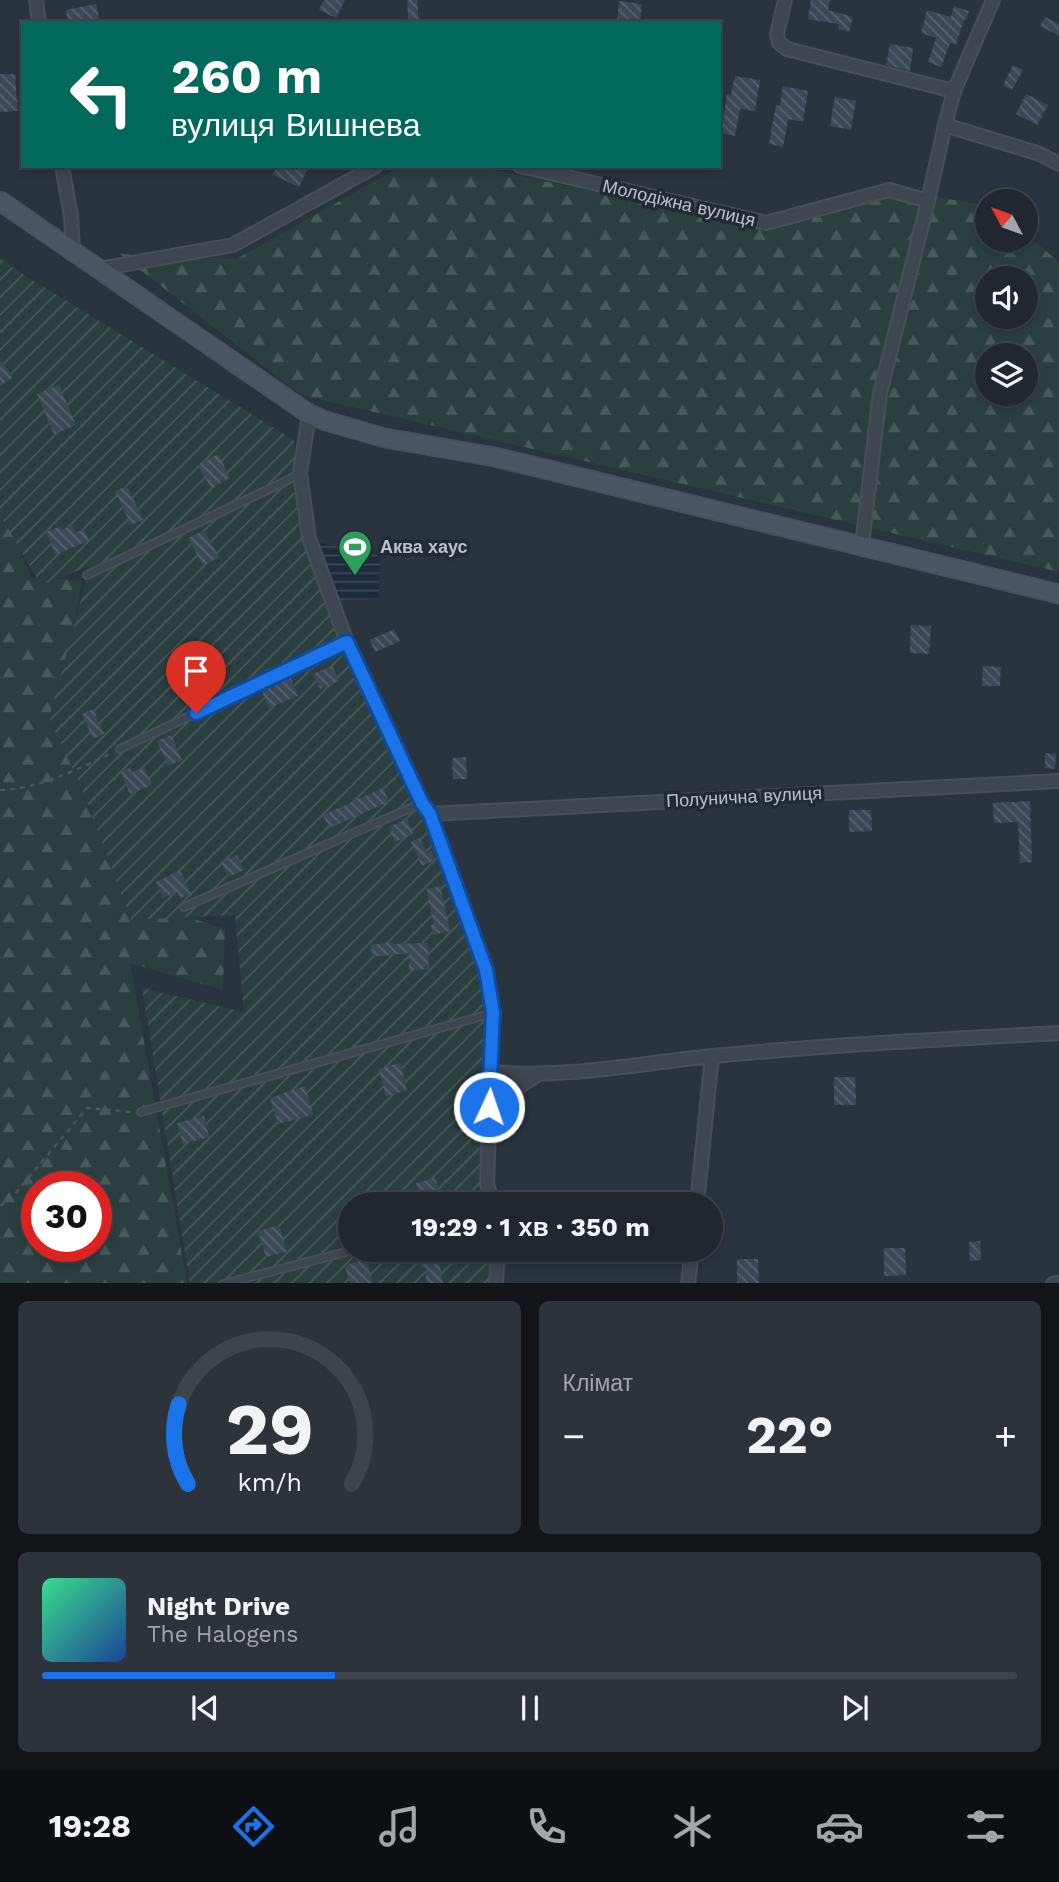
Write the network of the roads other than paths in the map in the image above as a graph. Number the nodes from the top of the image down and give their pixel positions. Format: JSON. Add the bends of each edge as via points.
{"nodes":[{"id":1,"x":36,"y":0,"type":"edge"},
{"id":2,"x":785,"y":0,"type":"edge"},
{"id":3,"x":993,"y":0,"type":"edge"},
{"id":4,"x":39,"y":21,"type":"edge"},
{"id":5,"x":954,"y":91,"type":"junction"},
{"id":6,"x":945,"y":125,"type":"junction"},
{"id":7,"x":1059,"y":164,"type":"edge"},
{"id":8,"x":62,"y":168,"type":"edge"},
{"id":9,"x":372,"y":168,"type":"edge"},
{"id":10,"x":529,"y":168,"type":"edge"},
{"id":11,"x":0,"y":201,"type":"edge"},
{"id":12,"x":928,"y":201,"type":"junction"},
{"id":13,"x":73,"y":250,"type":"junction"},
{"id":14,"x":99,"y":269,"type":"junction"},
{"id":15,"x":309,"y":414,"type":"junction"},
{"id":16,"x":300,"y":473,"type":"junction"},
{"id":17,"x":862,"y":545,"type":"junction"},
{"id":18,"x":88,"y":575,"type":"dead end"},
{"id":19,"x":1059,"y":594,"type":"edge"},
{"id":20,"x":347,"y":642,"type":"junction"},
{"id":21,"x":120,"y":749,"type":"road end"},
{"id":22,"x":1059,"y":781,"type":"edge"},
{"id":23,"x":426,"y":809,"type":"junction"},
{"id":24,"x":184,"y":907,"type":"dead end"},
{"id":25,"x":493,"y":1013,"type":"junction"},
{"id":26,"x":1059,"y":1033,"type":"edge"},
{"id":27,"x":712,"y":1056,"type":"junction"},
{"id":28,"x":491,"y":1072,"type":"junction"},
{"id":29,"x":537,"y":1074,"type":"junction"},
{"id":30,"x":489,"y":1107,"type":"junction"},
{"id":31,"x":141,"y":1112,"type":"road end"},
{"id":32,"x":489,"y":1192,"type":"edge"},
{"id":33,"x":697,"y":1192,"type":"edge"},
{"id":34,"x":338,"y":1254,"type":"edge"},
{"id":35,"x":497,"y":1262,"type":"edge"},
{"id":36,"x":691,"y":1262,"type":"edge"},
{"id":37,"x":223,"y":1283,"type":"edge"},
{"id":38,"x":495,"y":1283,"type":"edge"},
{"id":39,"x":688,"y":1283,"type":"edge"},
{"id":40,"x":1054,"y":1283,"type":"edge"},
{"id":41,"x":1059,"y":1283,"type":"edge"}],
"edges":[{"from":1,"to":4,"type":"street"},
{"from":2,"to":5,"type":"street","via":[[777,34],[787,49]]},
{"from":3,"to":5,"type":"street"},
{"from":5,"to":6,"type":"street"},
{"from":6,"to":7,"type":"street"},
{"from":6,"to":12,"type":"street"},
{"from":8,"to":13,"type":"street"},
{"from":9,"to":14,"type":"street","via":[[233,245]]},
{"from":10,"to":12,"type":"street","name":"Молодіжна вулиця","via":[[766,223],[889,190]]},
{"from":11,"to":13,"type":"main road"},
{"from":12,"to":17,"type":"street","via":[[880,393]]},
{"from":13,"to":14,"type":"main road"},
{"from":14,"to":15,"type":"main road"},
{"from":15,"to":16,"type":"street"},
{"from":15,"to":17,"type":"main road","via":[[385,438],[495,457]]},
{"from":16,"to":18,"type":"lane"},
{"from":16,"to":20,"type":"street","via":[[309,538]]},
{"from":17,"to":19,"type":"main road"},
{"from":20,"to":21,"type":"lane"},
{"from":20,"to":23,"type":"street"},
{"from":22,"to":23,"type":"street","name":"Полунична вулиця"},
{"from":23,"to":24,"type":"lane"},
{"from":23,"to":25,"type":"street","via":[[486,970]]},
{"from":25,"to":28,"type":"street"},
{"from":25,"to":31,"type":"lane"},
{"from":26,"to":27,"type":"street","via":[[870,1042]]},
{"from":27,"to":29,"type":"street"},
{"from":27,"to":33,"type":"street"},
{"from":28,"to":29,"type":"street"},
{"from":28,"to":30,"type":"street"},
{"from":29,"to":30,"type":"street"},
{"from":30,"to":32,"type":"street"},
{"from":34,"to":37,"type":"lane"},
{"from":35,"to":38,"type":"street"},
{"from":36,"to":39,"type":"street"},
{"from":40,"to":41,"type":"street"}]}
